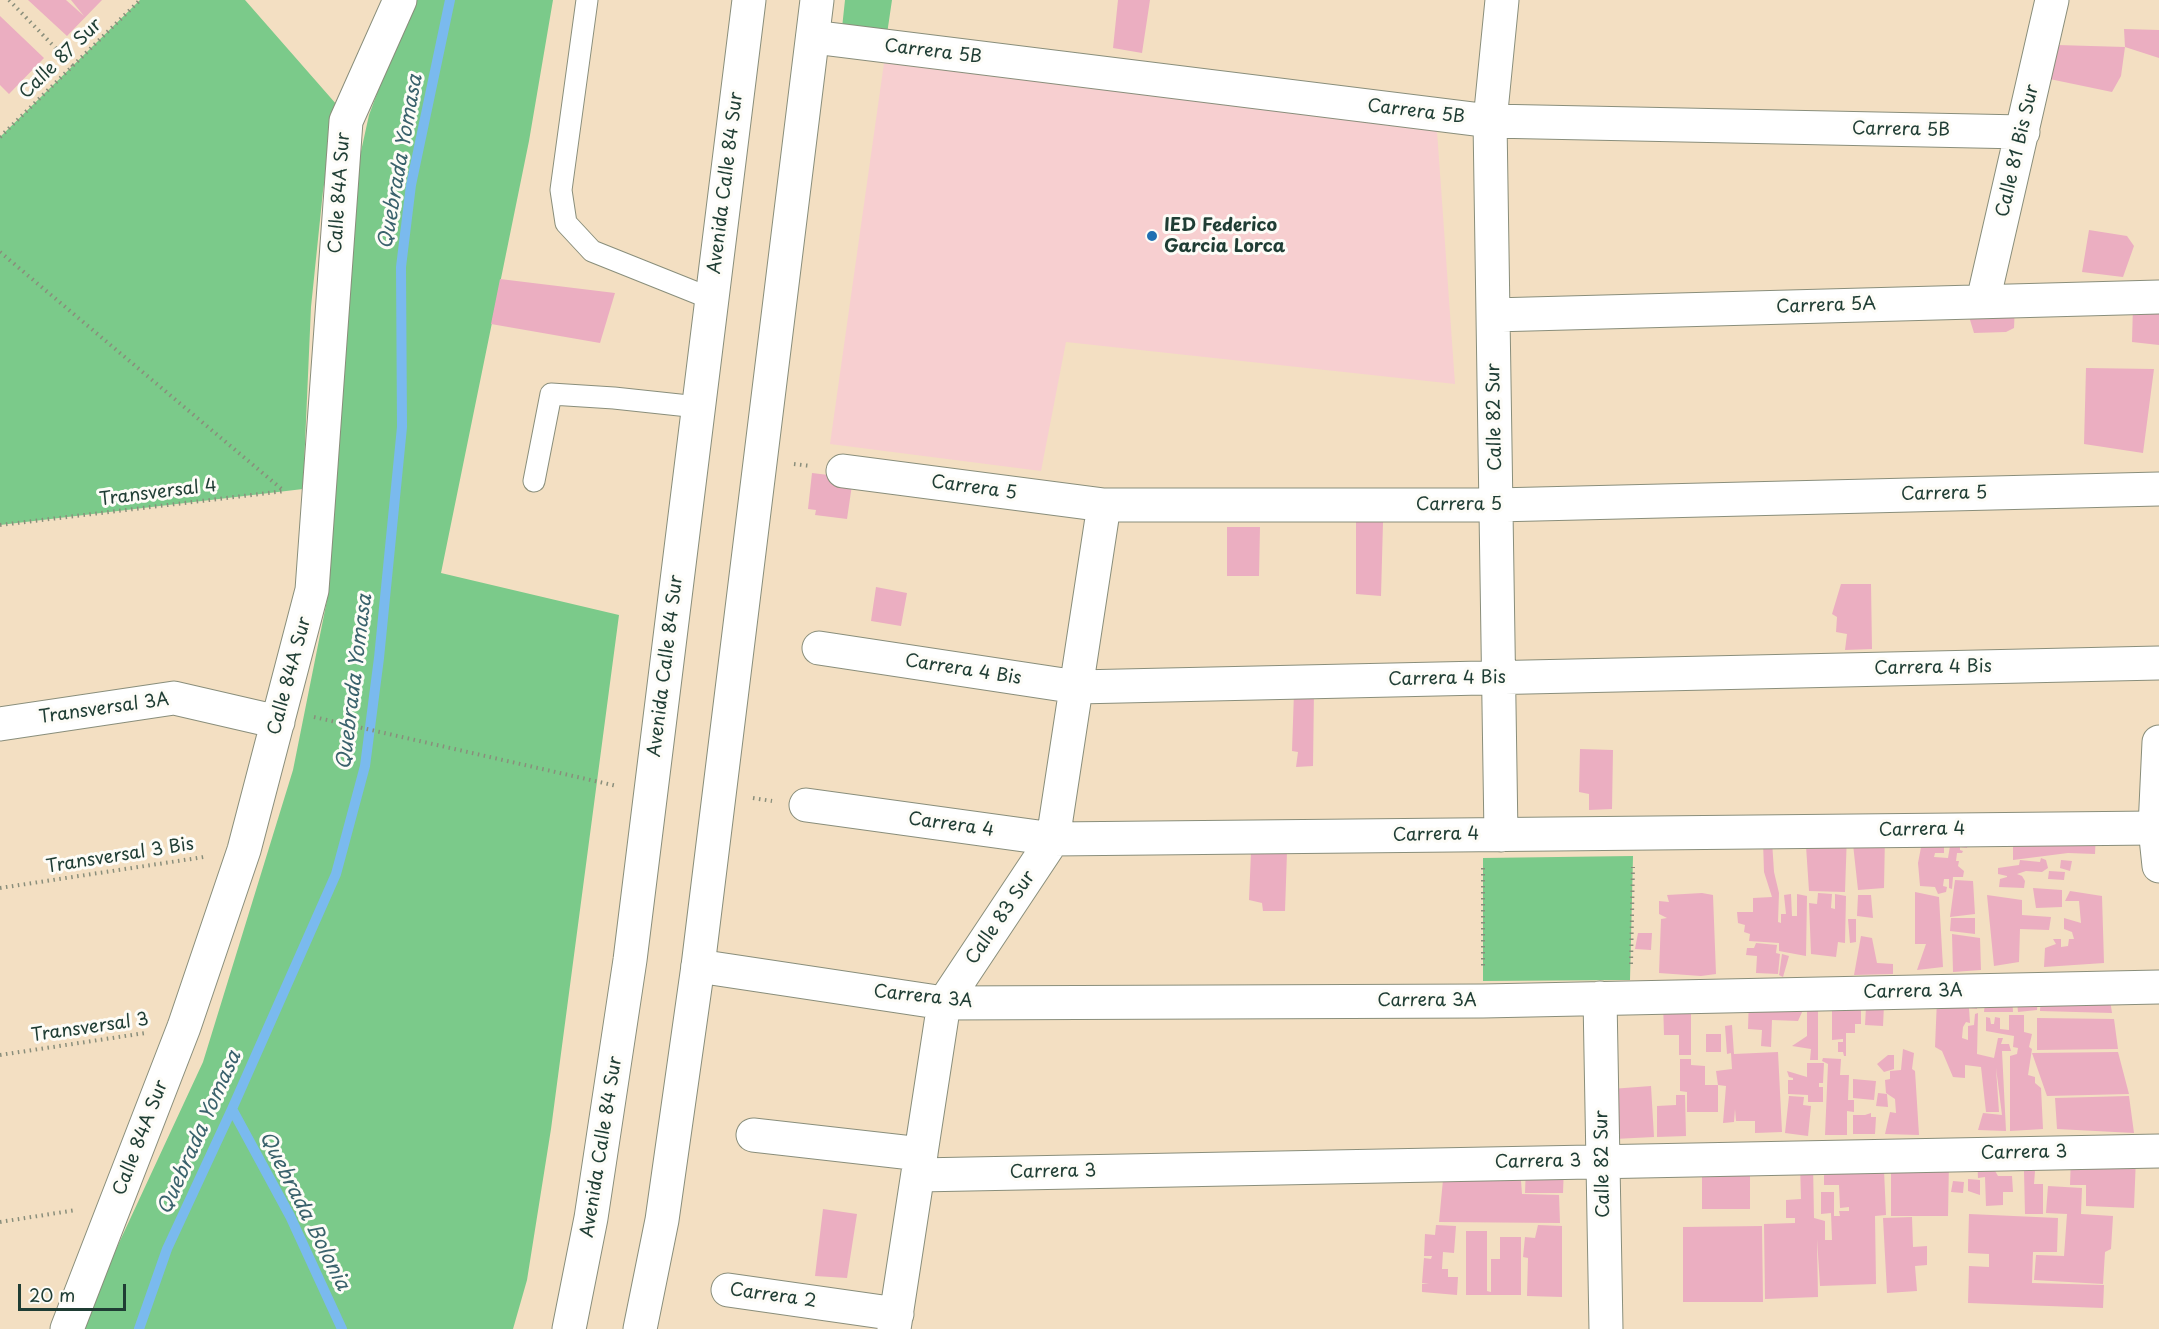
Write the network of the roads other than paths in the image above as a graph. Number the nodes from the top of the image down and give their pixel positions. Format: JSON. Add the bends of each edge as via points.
{"nodes":[{"id":1,"x":400,"y":0,"type":"edge"},
{"id":2,"x":587,"y":0,"type":"edge"},
{"id":3,"x":749,"y":0,"type":"edge"},
{"id":4,"x":817,"y":0,"type":"edge"},
{"id":5,"x":1502,"y":0,"type":"edge"},
{"id":6,"x":2052,"y":0,"type":"edge"},
{"id":7,"x":813,"y":38,"type":"junction"},
{"id":8,"x":1490,"y":121,"type":"junction"},
{"id":9,"x":2023,"y":132,"type":"junction"},
{"id":10,"x":2159,"y":297,"type":"edge"},
{"id":11,"x":712,"y":299,"type":"junction"},
{"id":12,"x":1983,"y":301,"type":"junction"},
{"id":13,"x":1493,"y":315,"type":"junction"},
{"id":14,"x":698,"y":408,"type":"junction"},
{"id":15,"x":843,"y":471,"type":"road end"},
{"id":16,"x":534,"y":481,"type":"dead end"},
{"id":17,"x":2159,"y":489,"type":"edge"},
{"id":18,"x":1104,"y":505,"type":"junction"},
{"id":19,"x":1496,"y":506,"type":"junction"},
{"id":20,"x":819,"y":648,"type":"dead end"},
{"id":21,"x":2159,"y":663,"type":"edge"},
{"id":22,"x":1498,"y":678,"type":"junction"},
{"id":23,"x":1077,"y":687,"type":"junction"},
{"id":24,"x":278,"y":722,"type":"junction"},
{"id":25,"x":0,"y":724,"type":"edge"},
{"id":26,"x":2159,"y":742,"type":"edge"},
{"id":27,"x":806,"y":805,"type":"road end"},
{"id":28,"x":1492,"y":835,"type":"junction"},
{"id":29,"x":1053,"y":839,"type":"junction"},
{"id":30,"x":2157,"y":847,"type":"edge"},
{"id":31,"x":698,"y":966,"type":"junction"},
{"id":32,"x":2159,"y":987,"type":"edge"},
{"id":33,"x":1615,"y":998,"type":"junction"},
{"id":34,"x":944,"y":1003,"type":"junction"},
{"id":35,"x":753,"y":1135,"type":"dead end"},
{"id":36,"x":2159,"y":1151,"type":"edge"},
{"id":37,"x":1603,"y":1161,"type":"junction"},
{"id":38,"x":920,"y":1164,"type":"junction"},
{"id":39,"x":728,"y":1290,"type":"dead end"},
{"id":40,"x":896,"y":1321,"type":"edge"},
{"id":41,"x":67,"y":1329,"type":"edge"},
{"id":42,"x":569,"y":1329,"type":"edge"},
{"id":43,"x":640,"y":1329,"type":"edge"},
{"id":44,"x":1606,"y":1329,"type":"edge"}],
"edges":[{"from":1,"to":24,"type":"main road","name":"Calle 84A Sur","via":[[346,122],[312,590]]},
{"from":2,"to":11,"type":"lane","via":[[561,190],[566,223],[592,251]]},
{"from":3,"to":11,"type":"main road","name":"Avenida Calle 84 Sur"},
{"from":4,"to":7,"type":"main road"},
{"from":5,"to":8,"type":"main road","name":"Calle 82 Sur"},
{"from":6,"to":9,"type":"main road","name":"Calle 81 Bis Sur"},
{"from":7,"to":8,"type":"main road","name":"Carrera 5B"},
{"from":7,"to":31,"type":"main road"},
{"from":8,"to":9,"type":"main road","name":"Carrera 5B"},
{"from":8,"to":13,"type":"main road","name":"Calle 82 Sur"},
{"from":9,"to":12,"type":"main road","name":"Calle 81 Bis Sur"},
{"from":10,"to":12,"type":"main road","name":"Carrera 5A"},
{"from":11,"to":14,"type":"main road","name":"Avenida Calle 84 Sur"},
{"from":12,"to":13,"type":"main road","name":"Carrera 5A"},
{"from":13,"to":19,"type":"main road","name":"Calle 82 Sur"},
{"from":14,"to":16,"type":"lane","via":[[551,394]]},
{"from":14,"to":42,"type":"main road","name":"Avenida Calle 84 Sur","via":[[608,1112]]},
{"from":15,"to":18,"type":"main road","name":"Carrera 5"},
{"from":17,"to":19,"type":"main road","name":"Carrera 5"},
{"from":18,"to":19,"type":"main road","name":"Carrera 5"},
{"from":18,"to":23,"type":"main road","name":"Calle 83 Sur"},
{"from":19,"to":22,"type":"main road","name":"Calle 82 Sur"},
{"from":20,"to":23,"type":"main road","name":"Carrera 4 Bis"},
{"from":21,"to":22,"type":"main road","name":"Carrera 4 Bis"},
{"from":22,"to":23,"type":"main road","name":"Carrera 4 Bis"},
{"from":22,"to":28,"type":"main road","name":"Calle 82 Sur"},
{"from":23,"to":29,"type":"main road","name":"Calle 83 Sur"},
{"from":24,"to":25,"type":"main road","name":"Transversal 3A","via":[[174,698]]},
{"from":24,"to":41,"type":"main road","name":"Calle 84A Sur","via":[[244,850],[184,1027]]},
{"from":26,"to":30,"type":"main road"},
{"from":27,"to":29,"type":"main road","name":"Carrera 4"},
{"from":28,"to":29,"type":"main road","name":"Carrera 4"},
{"from":28,"to":30,"type":"main road","name":"Carrera 4","via":[[1633,833]]},
{"from":29,"to":34,"type":"main road","name":"Calle 83 Sur"},
{"from":31,"to":34,"type":"main road","name":"Carrera 3A"},
{"from":31,"to":43,"type":"main road","via":[[662,1220]]},
{"from":32,"to":33,"type":"main road","name":"Carrera 3A"},
{"from":33,"to":34,"type":"main road","name":"Carrera 3A"},
{"from":33,"to":37,"type":"main road","name":"Calle 82 Sur"},
{"from":34,"to":38,"type":"main road","name":"Calle 83 Sur"},
{"from":35,"to":38,"type":"main road","name":"Carrera 3"},
{"from":36,"to":37,"type":"main road","name":"Carrera 3"},
{"from":37,"to":38,"type":"main road","name":"Carrera 3"},
{"from":37,"to":44,"type":"main road","name":"Calle 82 Sur"},
{"from":38,"to":40,"type":"main road","name":"Calle 83 Sur"},
{"from":39,"to":40,"type":"main road","name":"Carrera 2"}]}
